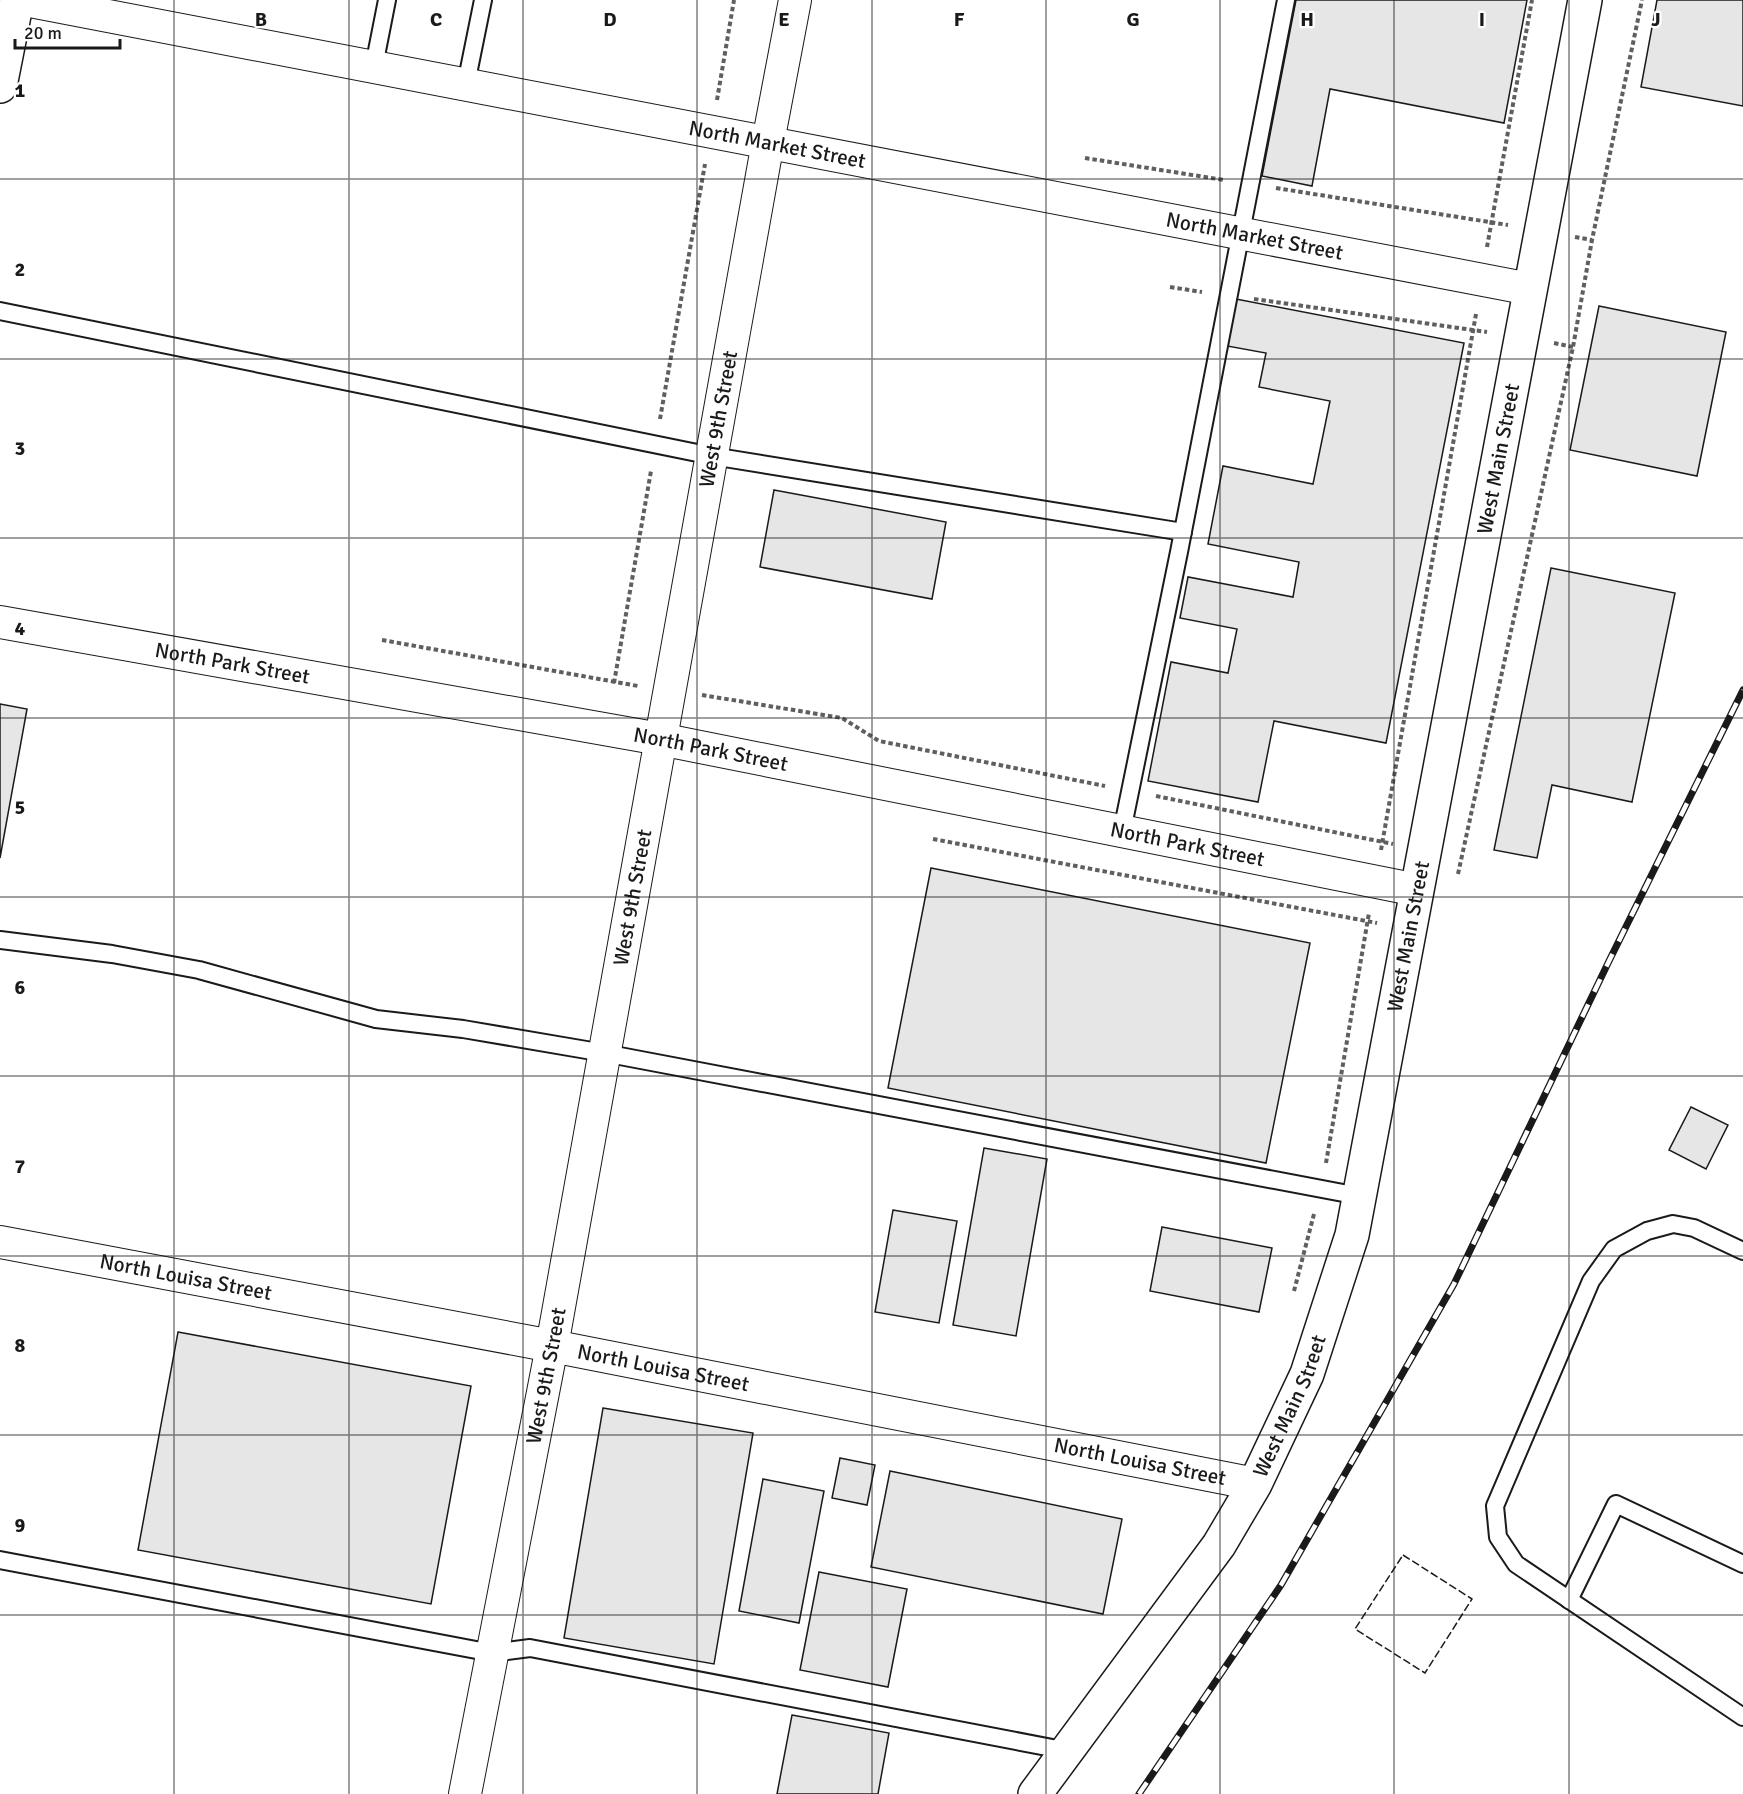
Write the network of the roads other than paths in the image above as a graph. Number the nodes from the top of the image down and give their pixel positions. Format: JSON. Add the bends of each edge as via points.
{"nodes":[{"id":1,"x":17,"y":0,"type":"edge"},
{"id":2,"x":25,"y":0,"type":"edge"},
{"id":3,"x":387,"y":0,"type":"edge"},
{"id":4,"x":483,"y":0,"type":"edge"},
{"id":5,"x":795,"y":0,"type":"edge"},
{"id":6,"x":1286,"y":0,"type":"edge"},
{"id":7,"x":1585,"y":0,"type":"edge"},
{"id":8,"x":374,"y":66,"type":"junction"},
{"id":9,"x":466,"y":84,"type":"junction"},
{"id":10,"x":0,"y":86,"type":"edge"},
{"id":11,"x":768,"y":142,"type":"junction"},
{"id":12,"x":1240,"y":233,"type":"junction"},
{"id":13,"x":1530,"y":289,"type":"junction"},
{"id":14,"x":0,"y":311,"type":"edge"},
{"id":15,"x":712,"y":456,"type":"junction"},
{"id":16,"x":1183,"y":532,"type":"junction"},
{"id":17,"x":0,"y":622,"type":"edge"},
{"id":18,"x":660,"y":739,"type":"junction"},
{"id":19,"x":1122,"y":831,"type":"junction"},
{"id":20,"x":1417,"y":890,"type":"junction"},
{"id":21,"x":0,"y":940,"type":"edge"},
{"id":22,"x":604,"y":1053,"type":"junction"},
{"id":23,"x":1359,"y":1196,"type":"junction"},
{"id":24,"x":0,"y":1242,"type":"edge"},
{"id":25,"x":1743,"y":1251,"type":"edge"},
{"id":26,"x":552,"y":1346,"type":"junction"},
{"id":27,"x":1255,"y":1484,"type":"junction"},
{"id":28,"x":0,"y":1560,"type":"edge"},
{"id":29,"x":1743,"y":1564,"type":"edge"},
{"id":30,"x":1569,"y":1600,"type":"junction"},
{"id":31,"x":492,"y":1653,"type":"junction"},
{"id":32,"x":1743,"y":1717,"type":"edge"},
{"id":33,"x":1068,"y":1751,"type":"junction"},
{"id":34,"x":465,"y":1794,"type":"edge"},
{"id":35,"x":1035,"y":1794,"type":"edge"}],
"edges":[{"from":1,"to":10,"type":"street"},
{"from":2,"to":8,"type":"street","name":"North Market Street"},
{"from":3,"to":8,"type":"lane"},
{"from":4,"to":9,"type":"lane"},
{"from":5,"to":11,"type":"street","name":"West 9th Street"},
{"from":6,"to":12,"type":"lane"},
{"from":7,"to":13,"type":"street","name":"West Main Street"},
{"from":8,"to":9,"type":"street","name":"North Market Street"},
{"from":9,"to":11,"type":"street","name":"North Market Street"},
{"from":11,"to":12,"type":"street","name":"North Market Street"},
{"from":11,"to":15,"type":"street","name":"West 9th Street"},
{"from":12,"to":13,"type":"street","name":"North Market Street"},
{"from":12,"to":16,"type":"lane"},
{"from":13,"to":20,"type":"street","name":"West Main Street"},
{"from":14,"to":15,"type":"lane"},
{"from":15,"to":16,"type":"lane"},
{"from":15,"to":18,"type":"street","name":"West 9th Street"},
{"from":16,"to":19,"type":"lane"},
{"from":17,"to":18,"type":"street","name":"North Park Street"},
{"from":18,"to":19,"type":"street","name":"North Park Street"},
{"from":18,"to":22,"type":"street","name":"West 9th Street"},
{"from":19,"to":20,"type":"street","name":"North Park Street"},
{"from":20,"to":23,"type":"street","name":"West Main Street"},
{"from":21,"to":22,"type":"lane","via":[[199,970],[376,1019]]},
{"from":22,"to":23,"type":"lane"},
{"from":22,"to":26,"type":"street","name":"West 9th Street"},
{"from":23,"to":27,"type":"street","name":"West Main Street","via":[[1352,1235],[1307,1374]]},
{"from":24,"to":26,"type":"street","name":"North Louisa Street"},
{"from":25,"to":30,"type":"lane","via":[[1694,1228],[1673,1224],[1647,1231],[1614,1249],[1591,1281],[1495,1506],[1498,1537],[1516,1564]]},
{"from":26,"to":27,"type":"street","name":"North Louisa Street"},
{"from":26,"to":31,"type":"street","name":"West 9th Street"},
{"from":27,"to":33,"type":"street","name":"West Main Street","via":[[1220,1545]]},
{"from":28,"to":31,"type":"lane"},
{"from":29,"to":30,"type":"lane","via":[[1616,1504]]},
{"from":30,"to":32,"type":"lane"},
{"from":31,"to":33,"type":"lane","via":[[530,1648]]},
{"from":31,"to":34,"type":"street","name":"West 9th Street"},
{"from":33,"to":35,"type":"street","name":"West Main Street"}]}
